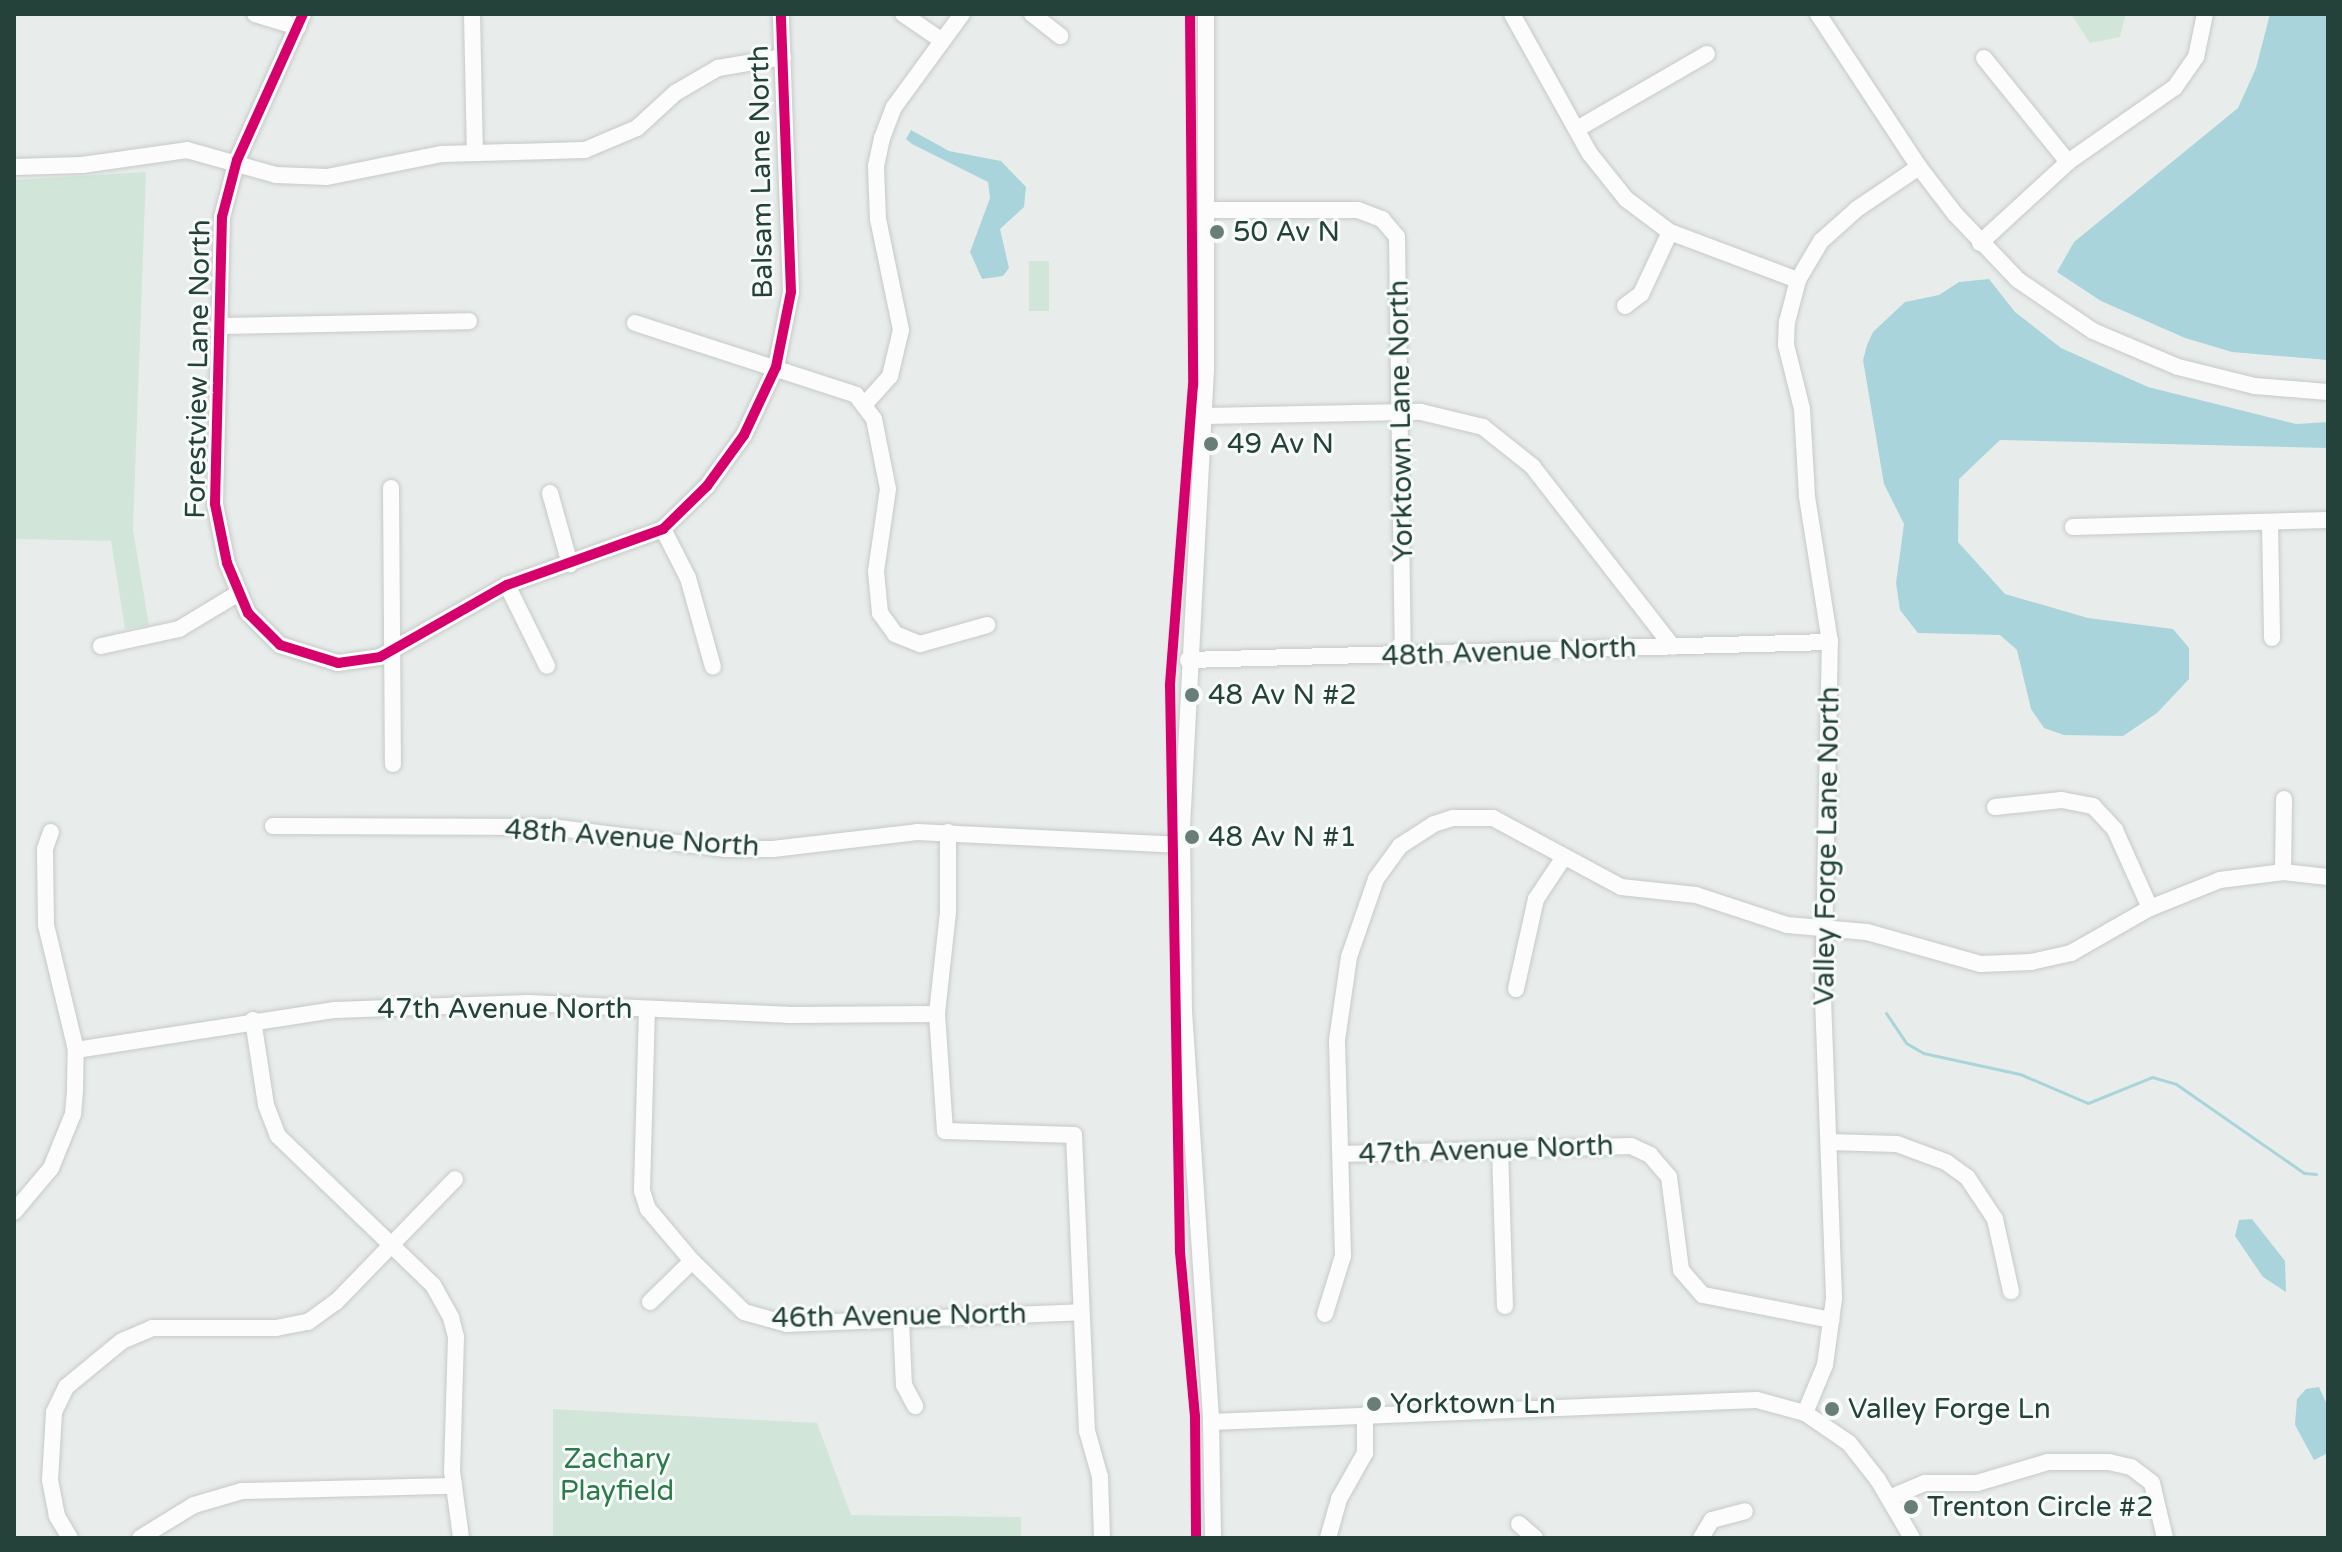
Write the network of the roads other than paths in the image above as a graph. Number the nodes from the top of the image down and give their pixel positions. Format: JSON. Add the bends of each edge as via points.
{"nodes":[{"id":1,"x":255,"y":14,"type":"edge"},
{"id":2,"x":472,"y":14,"type":"edge"},
{"id":3,"x":781,"y":14,"type":"edge"},
{"id":4,"x":903,"y":14,"type":"edge"},
{"id":5,"x":962,"y":14,"type":"edge"},
{"id":6,"x":1032,"y":14,"type":"edge"},
{"id":7,"x":1206,"y":14,"type":"edge"},
{"id":8,"x":1512,"y":14,"type":"edge"},
{"id":9,"x":1818,"y":14,"type":"edge"},
{"id":10,"x":2205,"y":14,"type":"edge"},
{"id":11,"x":300,"y":20,"type":"edge"},
{"id":12,"x":1060,"y":36,"type":"dead end"},
{"id":13,"x":941,"y":40,"type":"junction"},
{"id":14,"x":1707,"y":54,"type":"dead end"},
{"id":15,"x":783,"y":57,"type":"junction"},
{"id":16,"x":1984,"y":58,"type":"dead end"},
{"id":17,"x":1577,"y":129,"type":"junction"},
{"id":18,"x":475,"y":152,"type":"junction"},
{"id":19,"x":237,"y":160,"type":"junction"},
{"id":20,"x":2068,"y":162,"type":"junction"},
{"id":21,"x":14,"y":167,"type":"edge"},
{"id":22,"x":1919,"y":167,"type":"junction"},
{"id":23,"x":1207,"y":210,"type":"junction"},
{"id":24,"x":1670,"y":232,"type":"junction"},
{"id":25,"x":1980,"y":243,"type":"junction"},
{"id":26,"x":1798,"y":280,"type":"junction"},
{"id":27,"x":1625,"y":306,"type":"dead end"},
{"id":28,"x":469,"y":321,"type":"dead end"},
{"id":29,"x":635,"y":323,"type":"dead end"},
{"id":30,"x":218,"y":326,"type":"junction"},
{"id":31,"x":776,"y":367,"type":"junction"},
{"id":32,"x":2328,"y":392,"type":"edge"},
{"id":33,"x":865,"y":404,"type":"junction"},
{"id":34,"x":1400,"y":412,"type":"junction"},
{"id":35,"x":1204,"y":416,"type":"junction"},
{"id":36,"x":391,"y":488,"type":"dead end"},
{"id":37,"x":550,"y":493,"type":"dead end"},
{"id":38,"x":2328,"y":520,"type":"edge"},
{"id":39,"x":2270,"y":522,"type":"junction"},
{"id":40,"x":2073,"y":527,"type":"dead end"},
{"id":41,"x":663,"y":529,"type":"junction"},
{"id":42,"x":570,"y":564,"type":"junction"},
{"id":43,"x":507,"y":585,"type":"junction"},
{"id":44,"x":237,"y":594,"type":"junction"},
{"id":45,"x":987,"y":625,"type":"dead end"},
{"id":46,"x":2272,"y":638,"type":"dead end"},
{"id":47,"x":1830,"y":642,"type":"junction"},
{"id":48,"x":101,"y":646,"type":"dead end"},
{"id":49,"x":1673,"y":647,"type":"junction"},
{"id":50,"x":393,"y":650,"type":"junction"},
{"id":51,"x":1403,"y":654,"type":"junction"},
{"id":52,"x":1188,"y":660,"type":"junction"},
{"id":53,"x":547,"y":666,"type":"dead end"},
{"id":54,"x":713,"y":667,"type":"dead end"},
{"id":55,"x":393,"y":764,"type":"dead end"},
{"id":56,"x":2284,"y":799,"type":"dead end"},
{"id":57,"x":1995,"y":807,"type":"dead end"},
{"id":58,"x":273,"y":826,"type":"dead end"},
{"id":59,"x":51,"y":832,"type":"dead end"},
{"id":60,"x":948,"y":832,"type":"junction"},
{"id":61,"x":1182,"y":845,"type":"junction"},
{"id":62,"x":1564,"y":857,"type":"junction"},
{"id":63,"x":2283,"y":872,"type":"junction"},
{"id":64,"x":2328,"y":877,"type":"edge"},
{"id":65,"x":2150,"y":908,"type":"junction"},
{"id":66,"x":1824,"y":928,"type":"junction"},
{"id":67,"x":1516,"y":989,"type":"dead end"},
{"id":68,"x":647,"y":1009,"type":"junction"},
{"id":69,"x":937,"y":1014,"type":"junction"},
{"id":70,"x":253,"y":1020,"type":"junction"},
{"id":71,"x":76,"y":1050,"type":"junction"},
{"id":72,"x":1829,"y":1142,"type":"junction"},
{"id":73,"x":1500,"y":1149,"type":"junction"},
{"id":74,"x":1341,"y":1154,"type":"junction"},
{"id":75,"x":455,"y":1179,"type":"dead end"},
{"id":76,"x":14,"y":1212,"type":"edge"},
{"id":77,"x":391,"y":1245,"type":"junction"},
{"id":78,"x":692,"y":1261,"type":"junction"},
{"id":79,"x":2011,"y":1291,"type":"dead end"},
{"id":80,"x":650,"y":1302,"type":"dead end"},
{"id":81,"x":1505,"y":1306,"type":"dead end"},
{"id":82,"x":1080,"y":1312,"type":"junction"},
{"id":83,"x":1325,"y":1314,"type":"dead end"},
{"id":84,"x":901,"y":1320,"type":"junction"},
{"id":85,"x":1832,"y":1320,"type":"junction"},
{"id":86,"x":915,"y":1406,"type":"dead end"},
{"id":87,"x":1805,"y":1413,"type":"junction"},
{"id":88,"x":1365,"y":1415,"type":"junction"},
{"id":89,"x":1211,"y":1422,"type":"junction"},
{"id":90,"x":454,"y":1486,"type":"junction"},
{"id":91,"x":1889,"y":1498,"type":"junction"},
{"id":92,"x":1745,"y":1511,"type":"dead end"},
{"id":93,"x":1519,"y":1524,"type":"dead end"},
{"id":94,"x":70,"y":1538,"type":"edge"},
{"id":95,"x":140,"y":1538,"type":"edge"},
{"id":96,"x":461,"y":1538,"type":"edge"},
{"id":97,"x":1102,"y":1538,"type":"edge"},
{"id":98,"x":1213,"y":1538,"type":"edge"},
{"id":99,"x":1328,"y":1538,"type":"edge"},
{"id":100,"x":1535,"y":1538,"type":"edge"},
{"id":101,"x":1701,"y":1538,"type":"edge"},
{"id":102,"x":1912,"y":1538,"type":"edge"},
{"id":103,"x":2165,"y":1538,"type":"edge"}],
"edges":[{"from":1,"to":11,"type":"street"},
{"from":2,"to":18,"type":"street"},
{"from":3,"to":15,"type":"street","name":"Balsam Lane North"},
{"from":4,"to":13,"type":"street"},
{"from":5,"to":13,"type":"street"},
{"from":6,"to":12,"type":"street"},
{"from":7,"to":23,"type":"street"},
{"from":8,"to":17,"type":"street"},
{"from":9,"to":22,"type":"street"},
{"from":10,"to":20,"type":"street","via":[[2196,57],[2175,87]]},
{"from":11,"to":19,"type":"street","name":"Forestview Lane North"},
{"from":13,"to":33,"type":"street","via":[[894,107],[876,166],[878,219],[901,330],[890,376]]},
{"from":14,"to":17,"type":"street"},
{"from":15,"to":18,"type":"street","via":[[718,68],[675,93],[637,128],[585,150]]},
{"from":15,"to":31,"type":"street","name":"Balsam Lane North","via":[[791,292]]},
{"from":16,"to":20,"type":"street"},
{"from":17,"to":24,"type":"street","via":[[1607,178]]},
{"from":18,"to":19,"type":"street","via":[[327,177],[276,175]]},
{"from":19,"to":21,"type":"street","via":[[187,150],[82,165]]},
{"from":19,"to":30,"type":"street","name":"Forestview Lane North","via":[[222,217]]},
{"from":20,"to":25,"type":"street"},
{"from":22,"to":25,"type":"street"},
{"from":22,"to":26,"type":"street","via":[[1838,224]]},
{"from":23,"to":34,"type":"street","name":"Yorktown Lane North","via":[[1358,210],[1382,219],[1399,243]]},
{"from":23,"to":35,"type":"street"},
{"from":24,"to":26,"type":"street"},
{"from":24,"to":27,"type":"street","via":[[1641,294]]},
{"from":25,"to":32,"type":"street","via":[[2054,307],[2135,351],[2212,377]]},
{"from":26,"to":47,"type":"street","name":"Valley Forge Lane North","via":[[1786,345],[1802,409],[1807,496]]},
{"from":28,"to":30,"type":"street"},
{"from":29,"to":31,"type":"street"},
{"from":30,"to":44,"type":"street","name":"Forestview Lane North","via":[[215,504]]},
{"from":31,"to":33,"type":"street","via":[[844,390]]},
{"from":31,"to":41,"type":"street","name":"Balsam Lane North","via":[[744,435],[707,486]]},
{"from":33,"to":45,"type":"street","via":[[874,419],[888,489],[876,571],[880,613],[895,634],[920,644]]},
{"from":34,"to":35,"type":"street"},
{"from":34,"to":49,"type":"street","via":[[1463,419],[1517,451]]},
{"from":34,"to":51,"type":"street","name":"Yorktown Lane North"},
{"from":35,"to":52,"type":"street"},
{"from":36,"to":50,"type":"street"},
{"from":37,"to":42,"type":"street"},
{"from":38,"to":39,"type":"street"},
{"from":39,"to":40,"type":"street"},
{"from":39,"to":46,"type":"street"},
{"from":41,"to":42,"type":"street"},
{"from":41,"to":54,"type":"street","via":[[684,569]]},
{"from":42,"to":43,"type":"street"},
{"from":43,"to":50,"type":"street"},
{"from":43,"to":53,"type":"street"},
{"from":44,"to":48,"type":"street","via":[[179,629]]},
{"from":44,"to":50,"type":"street","via":[[263,631],[297,653],[338,663]]},
{"from":47,"to":49,"type":"street","name":"48th Avenue North"},
{"from":47,"to":66,"type":"street","name":"Valley Forge Lane North"},
{"from":49,"to":51,"type":"street","name":"48th Avenue North"},
{"from":50,"to":55,"type":"street"},
{"from":51,"to":52,"type":"street","name":"48th Avenue North"},
{"from":52,"to":61,"type":"street"},
{"from":56,"to":63,"type":"street"},
{"from":57,"to":65,"type":"street","via":[[2062,800],[2093,806],[2115,830]]},
{"from":58,"to":60,"type":"street","name":"48th Avenue North","via":[[551,827],[737,849]]},
{"from":59,"to":71,"type":"street","via":[[45,849],[46,925]]},
{"from":60,"to":61,"type":"street","name":"48th Avenue North"},
{"from":60,"to":69,"type":"street","via":[[948,912]]},
{"from":61,"to":89,"type":"street","via":[[1184,1011]]},
{"from":62,"to":66,"type":"street","via":[[1621,887],[1696,895],[1787,925]]},
{"from":62,"to":67,"type":"street","via":[[1536,899]]},
{"from":62,"to":74,"type":"street","via":[[1513,824],[1473,816],[1416,833],[1387,863],[1365,900],[1345,984],[1337,1040]]},
{"from":63,"to":64,"type":"street"},
{"from":63,"to":65,"type":"street","via":[[2220,880]]},
{"from":65,"to":66,"type":"street","via":[[2071,953],[2008,964],[1981,964],[1896,938]]},
{"from":66,"to":72,"type":"street","name":"Valley Forge Lane North"},
{"from":68,"to":69,"type":"street","name":"47th Avenue North"},
{"from":68,"to":70,"type":"street","name":"47th Avenue North","via":[[494,1004],[311,1011]]},
{"from":68,"to":78,"type":"street","name":"46th Avenue North","via":[[642,1191],[648,1209]]},
{"from":69,"to":82,"type":"street","via":[[945,1131],[1074,1135]]},
{"from":70,"to":71,"type":"street","name":"47th Avenue North"},
{"from":70,"to":77,"type":"street","via":[[266,1105],[278,1136]]},
{"from":71,"to":76,"type":"street","via":[[73,1114],[63,1141],[51,1168]]},
{"from":72,"to":79,"type":"street","via":[[1897,1144],[1946,1162],[1967,1177],[1995,1219]]},
{"from":72,"to":85,"type":"street","name":"Valley Forge Lane North"},
{"from":73,"to":74,"type":"street","name":"47th Avenue North"},
{"from":73,"to":81,"type":"street"},
{"from":73,"to":85,"type":"street","name":"47th Avenue North","via":[[1631,1146],[1650,1155],[1669,1177],[1678,1255],[1691,1285],[1716,1301]]},
{"from":74,"to":83,"type":"street","via":[[1343,1256]]},
{"from":75,"to":77,"type":"street"},
{"from":77,"to":90,"type":"street","via":[[433,1285],[456,1337]]},
{"from":77,"to":94,"type":"street","via":[[308,1322],[276,1328],[152,1328],[122,1341],[66,1387],[54,1412],[50,1480],[57,1516]]},
{"from":78,"to":80,"type":"street"},
{"from":78,"to":84,"type":"street","name":"46th Avenue North","via":[[744,1312],[760,1320]]},
{"from":82,"to":84,"type":"street","name":"46th Avenue North"},
{"from":82,"to":97,"type":"street","via":[[1087,1431],[1100,1477]]},
{"from":84,"to":86,"type":"street","via":[[904,1385]]},
{"from":85,"to":87,"type":"street","name":"Valley Forge Lane North","via":[[1825,1365]]},
{"from":87,"to":88,"type":"street","via":[[1757,1400],[1727,1399]]},
{"from":87,"to":91,"type":"street","via":[[1849,1443]]},
{"from":88,"to":89,"type":"street"},
{"from":88,"to":99,"type":"street","via":[[1365,1453],[1339,1499]]},
{"from":89,"to":98,"type":"street"},
{"from":90,"to":95,"type":"street","via":[[242,1491],[194,1505]]},
{"from":90,"to":96,"type":"street"},
{"from":91,"to":102,"type":"street"},
{"from":91,"to":103,"type":"street","via":[[1925,1483],[1977,1483],[2048,1462],[2109,1462],[2131,1467],[2152,1483]]},
{"from":92,"to":101,"type":"street","via":[[1712,1520]]},
{"from":93,"to":100,"type":"street"}]}
